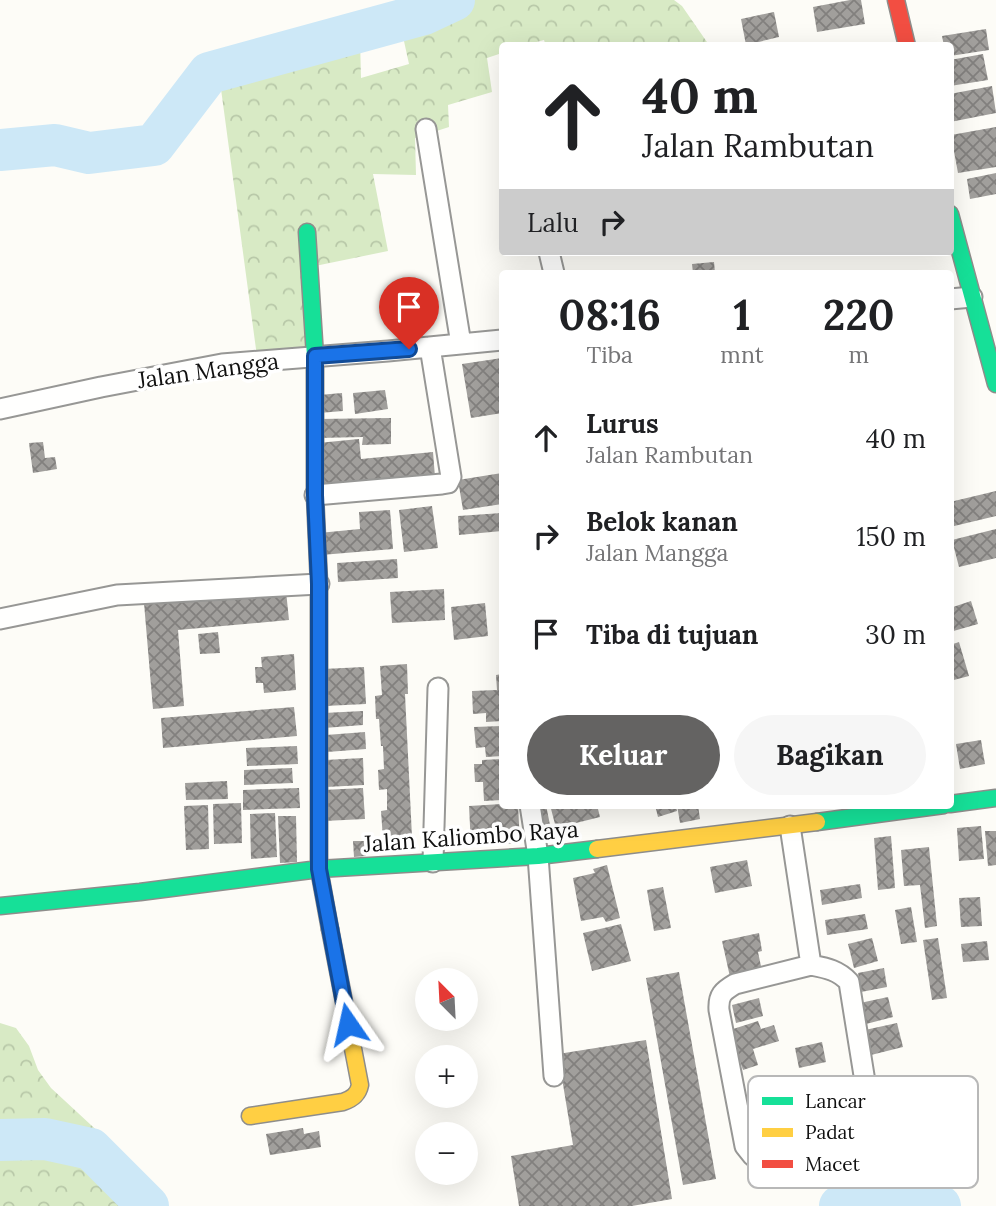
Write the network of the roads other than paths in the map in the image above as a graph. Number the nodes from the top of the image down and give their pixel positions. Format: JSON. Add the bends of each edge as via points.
{"nodes":[{"id":1,"x":896,"y":0,"type":"edge"},
{"id":2,"x":906,"y":42,"type":"edge"},
{"id":3,"x":426,"y":129,"type":"dead end"},
{"id":4,"x":954,"y":229,"type":"edge"},
{"id":5,"x":307,"y":232,"type":"dead end"},
{"id":6,"x":972,"y":297,"type":"junction"},
{"id":7,"x":954,"y":299,"type":"edge"},
{"id":8,"x":499,"y":340,"type":"edge"},
{"id":9,"x":461,"y":344,"type":"junction"},
{"id":10,"x":430,"y":347,"type":"junction"},
{"id":11,"x":315,"y":356,"type":"junction"},
{"id":12,"x":996,"y":384,"type":"edge"},
{"id":13,"x":0,"y":409,"type":"edge"},
{"id":14,"x":315,"y":495,"type":"junction"},
{"id":15,"x":319,"y":584,"type":"junction"},
{"id":16,"x":0,"y":619,"type":"edge"},
{"id":17,"x":438,"y":688,"type":"dead end"},
{"id":18,"x":996,"y":798,"type":"edge"},
{"id":19,"x":954,"y":803,"type":"edge"},
{"id":20,"x":531,"y":809,"type":"edge"},
{"id":21,"x":915,"y":809,"type":"edge"},
{"id":22,"x":790,"y":826,"type":"junction"},
{"id":23,"x":538,"y":856,"type":"junction"},
{"id":24,"x":433,"y":862,"type":"junction"},
{"id":25,"x":319,"y":869,"type":"junction"},
{"id":26,"x":0,"y":906,"type":"edge"},
{"id":27,"x":811,"y":965,"type":"junction"},
{"id":28,"x":554,"y":1076,"type":"dead end"},
{"id":29,"x":864,"y":1076,"type":"edge"},
{"id":30,"x":250,"y":1116,"type":"dead end"},
{"id":31,"x":748,"y":1150,"type":"edge"}],
"edges":[{"from":1,"to":2,"type":"street"},
{"from":3,"to":9,"type":"street"},
{"from":4,"to":6,"type":"street"},
{"from":5,"to":11,"type":"street"},
{"from":6,"to":7,"type":"street"},
{"from":6,"to":12,"type":"street"},
{"from":8,"to":9,"type":"street","name":"Jalan Mangga"},
{"from":9,"to":10,"type":"street","name":"Jalan Mangga"},
{"from":10,"to":11,"type":"street","name":"Jalan Mangga"},
{"from":10,"to":14,"type":"street","via":[[450,481]]},
{"from":11,"to":13,"type":"street","name":"Jalan Mangga","via":[[222,364]]},
{"from":11,"to":14,"type":"street"},
{"from":14,"to":15,"type":"street"},
{"from":15,"to":16,"type":"street","via":[[117,594]]},
{"from":15,"to":25,"type":"street"},
{"from":17,"to":24,"type":"street"},
{"from":18,"to":19,"type":"street"},
{"from":20,"to":23,"type":"street"},
{"from":21,"to":22,"type":"street","name":"Jalan Kaliombo Raya"},
{"from":22,"to":23,"type":"street","name":"Jalan Kaliombo Raya"},
{"from":22,"to":27,"type":"street"},
{"from":23,"to":24,"type":"street","name":"Jalan Kaliombo Raya"},
{"from":23,"to":28,"type":"street"},
{"from":24,"to":25,"type":"street","name":"Jalan Kaliombo Raya"},
{"from":25,"to":26,"type":"street","name":"Jalan Kaliombo Raya"},
{"from":25,"to":30,"type":"street","via":[[358,1093],[343,1102]]},
{"from":27,"to":29,"type":"street","via":[[831,969],[849,982]]},
{"from":27,"to":31,"type":"street","via":[[736,984],[719,1000]]}]}
